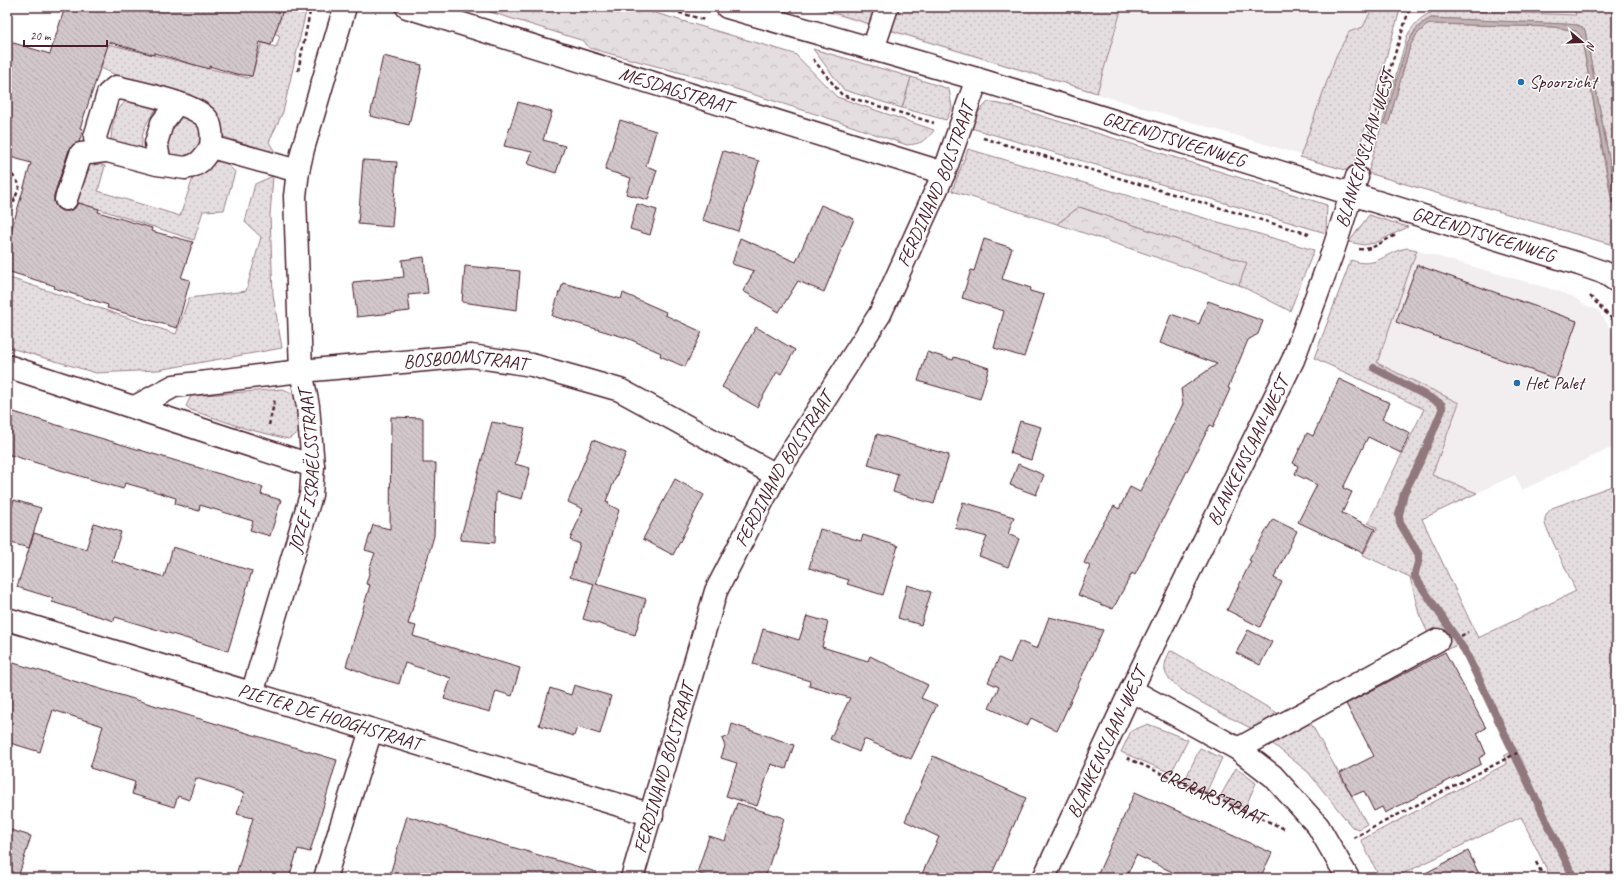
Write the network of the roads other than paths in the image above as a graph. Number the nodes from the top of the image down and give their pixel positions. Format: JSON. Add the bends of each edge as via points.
{"nodes":[{"id":1,"x":344,"y":7,"type":"edge"},
{"id":2,"x":407,"y":7,"type":"edge"},
{"id":3,"x":727,"y":7,"type":"edge"},
{"id":4,"x":887,"y":7,"type":"edge"},
{"id":5,"x":873,"y":49,"type":"junction"},
{"id":6,"x":977,"y":79,"type":"junction"},
{"id":7,"x":176,"y":103,"type":"junction"},
{"id":8,"x":211,"y":147,"type":"junction"},
{"id":9,"x":105,"y":151,"type":"junction"},
{"id":10,"x":160,"y":164,"type":"junction"},
{"id":11,"x":298,"y":171,"type":"junction"},
{"id":12,"x":944,"y":173,"type":"junction"},
{"id":13,"x":1354,"y":185,"type":"junction"},
{"id":14,"x":66,"y":199,"type":"dead end"},
{"id":15,"x":1617,"y":281,"type":"edge"},
{"id":16,"x":7,"y":366,"type":"edge"},
{"id":17,"x":291,"y":372,"type":"junction"},
{"id":18,"x":135,"y":407,"type":"junction"},
{"id":19,"x":313,"y":466,"type":"junction"},
{"id":20,"x":776,"y":475,"type":"junction"},
{"id":21,"x":7,"y":619,"type":"edge"},
{"id":22,"x":1438,"y":640,"type":"dead end"},
{"id":23,"x":1131,"y":690,"type":"junction"},
{"id":24,"x":252,"y":694,"type":"junction"},
{"id":25,"x":371,"y":730,"type":"junction"},
{"id":26,"x":1238,"y":749,"type":"junction"},
{"id":27,"x":652,"y":815,"type":"junction"},
{"id":28,"x":325,"y":878,"type":"edge"},
{"id":29,"x":632,"y":878,"type":"edge"},
{"id":30,"x":1044,"y":878,"type":"edge"},
{"id":31,"x":1348,"y":878,"type":"edge"}],
"edges":[{"from":1,"to":11,"type":"street","name":"JOZEF ISRAËLSSTRAAT"},
{"from":2,"to":12,"type":"street","name":"MESDAGSTRAAT"},
{"from":3,"to":5,"type":"street","name":"GRIENDTSVEENWEG"},
{"from":4,"to":5,"type":"street"},
{"from":5,"to":6,"type":"street","name":"GRIENDTSVEENWEG"},
{"from":6,"to":12,"type":"street","name":"FERDINAND BOLSTRAAT"},
{"from":6,"to":13,"type":"street","name":"GRIENDTSVEENWEG"},
{"from":7,"to":8,"type":"street","via":[[207,119],[212,138]]},
{"from":7,"to":9,"type":"street","via":[[116,87],[111,90],[95,137],[97,146]]},
{"from":7,"to":10,"type":"street","via":[[162,123],[156,143]]},
{"from":8,"to":10,"type":"street","via":[[198,164],[189,167]]},
{"from":8,"to":11,"type":"street"},
{"from":9,"to":10,"type":"street"},
{"from":9,"to":14,"type":"street","via":[[81,154]]},
{"from":11,"to":17,"type":"street","name":"JOZEF ISRAËLSSTRAAT","via":[[295,196]]},
{"from":12,"to":20,"type":"street","name":"FERDINAND BOLSTRAAT","via":[[880,314]]},
{"from":13,"to":15,"type":"street","name":"GRIENDTSVEENWEG","via":[[1605,273]]},
{"from":13,"to":23,"type":"street","name":"BLANKENSLAAN-WEST","via":[[1336,243],[1293,360]]},
{"from":16,"to":18,"type":"street"},
{"from":17,"to":18,"type":"street","name":"BOSBOOMSTRAAT","via":[[174,386]]},
{"from":17,"to":19,"type":"street","name":"JOZEF ISRAËLSSTRAAT","via":[[308,406]]},
{"from":17,"to":20,"type":"street","name":"BOSBOOMSTRAAT","via":[[471,356],[532,365],[620,390]]},
{"from":18,"to":19,"type":"street"},
{"from":19,"to":24,"type":"street","name":"JOZEF ISRAËLSSTRAAT","via":[[311,495]]},
{"from":20,"to":27,"type":"street","name":"FERDINAND BOLSTRAAT","via":[[716,591]]},
{"from":21,"to":24,"type":"street","name":"PIETER DE HOOGHSTRAAT"},
{"from":22,"to":26,"type":"street"},
{"from":23,"to":26,"type":"street","name":"CRERARSTRAAT"},
{"from":23,"to":30,"type":"street","name":"BLANKENSLAAN-WEST"},
{"from":24,"to":25,"type":"street","name":"PIETER DE HOOGHSTRAAT"},
{"from":25,"to":27,"type":"street","name":"PIETER DE HOOGHSTRAAT"},
{"from":25,"to":28,"type":"street"},
{"from":26,"to":31,"type":"street","name":"CRERARSTRAAT","via":[[1273,776],[1318,826]]},
{"from":27,"to":29,"type":"street","name":"FERDINAND BOLSTRAAT"}]}
